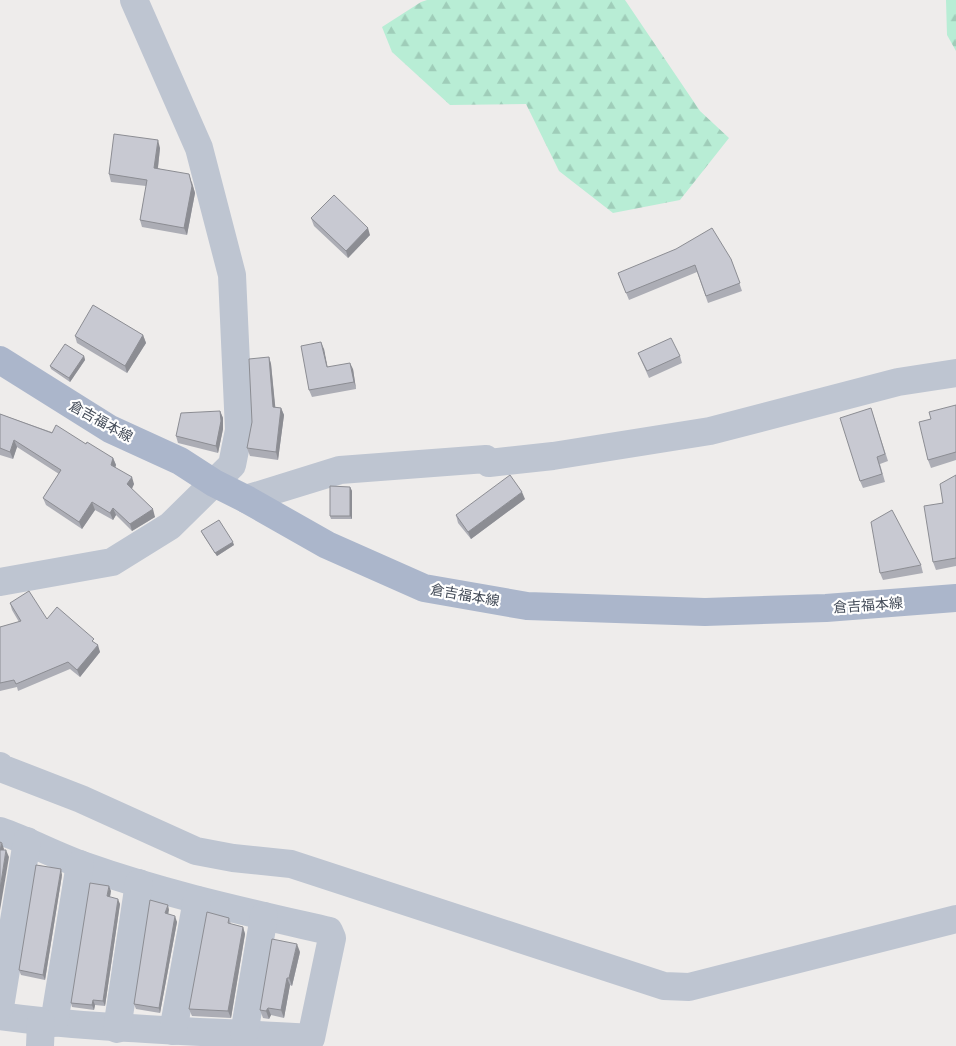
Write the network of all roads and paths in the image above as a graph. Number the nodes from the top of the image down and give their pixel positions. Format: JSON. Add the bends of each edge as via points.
{"nodes":[{"id":1,"x":134,"y":0,"type":"edge"},
{"id":2,"x":0,"y":360,"type":"edge"},
{"id":3,"x":956,"y":373,"type":"edge"},
{"id":4,"x":214,"y":483,"type":"junction"},
{"id":5,"x":246,"y":499,"type":"junction"},
{"id":6,"x":0,"y":582,"type":"edge"},
{"id":7,"x":956,"y":598,"type":"edge"},
{"id":8,"x":0,"y":766,"type":"edge"},
{"id":9,"x":0,"y":831,"type":"edge"},
{"id":10,"x":27,"y":840,"type":"junction"},
{"id":11,"x":80,"y":864,"type":"junction"},
{"id":12,"x":140,"y":883,"type":"junction"},
{"id":13,"x":197,"y":900,"type":"junction"},
{"id":14,"x":264,"y":916,"type":"junction"},
{"id":15,"x":956,"y":920,"type":"edge"},
{"id":16,"x":0,"y":1007,"type":"edge"},
{"id":17,"x":0,"y":1016,"type":"edge"},
{"id":18,"x":117,"y":1029,"type":"junction"},
{"id":19,"x":45,"y":1030,"type":"edge"},
{"id":20,"x":173,"y":1031,"type":"junction"},
{"id":21,"x":244,"y":1034,"type":"junction"}],
"edges":[{"from":1,"to":4,"type":"street","via":[[199,148],[232,275],[239,430],[232,465]]},
{"from":2,"to":4,"type":"main road","name":"倉吉福本線","via":[[110,429],[180,461]]},
{"from":3,"to":5,"type":"street","via":[[898,382],[710,431],[489,463],[486,459],[340,470]]},
{"from":4,"to":5,"type":"main road","name":"倉吉福本線"},
{"from":4,"to":6,"type":"street","via":[[170,526],[112,562]]},
{"from":5,"to":7,"type":"main road","name":"倉吉福本線","via":[[326,544],[424,588],[527,606],[705,612],[826,608]]},
{"from":8,"to":15,"type":"street","via":[[196,851],[290,864],[664,986],[689,987]]},
{"from":9,"to":10,"type":"street"},
{"from":10,"to":11,"type":"street"},
{"from":10,"to":16,"type":"street"},
{"from":11,"to":12,"type":"street"},
{"from":11,"to":19,"type":"street"},
{"from":12,"to":13,"type":"street"},
{"from":12,"to":18,"type":"street"},
{"from":13,"to":14,"type":"street"},
{"from":13,"to":20,"type":"street"},
{"from":14,"to":21,"type":"street"},
{"from":14,"to":21,"type":"street","via":[[328,930],[332,938],[311,1038]]},
{"from":17,"to":19,"type":"street"},
{"from":18,"to":19,"type":"street"},
{"from":18,"to":20,"type":"street"},
{"from":20,"to":21,"type":"street"}]}
